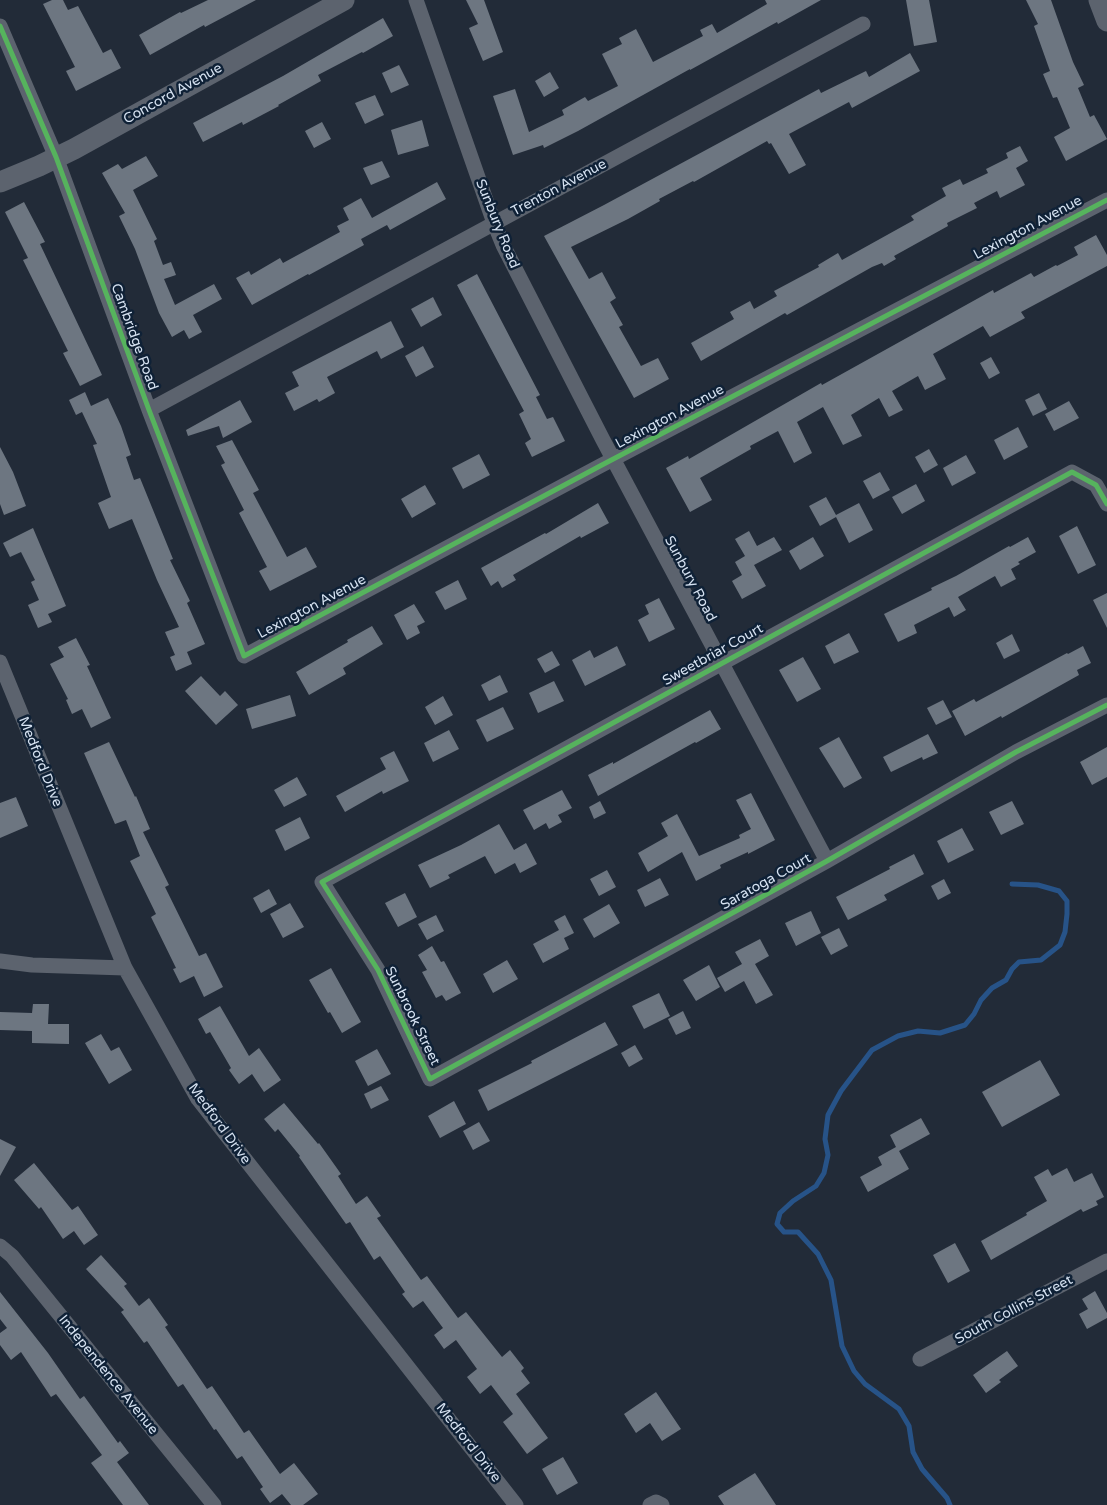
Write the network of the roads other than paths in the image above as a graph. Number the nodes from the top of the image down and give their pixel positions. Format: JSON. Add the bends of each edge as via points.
{"nodes":[{"id":1,"x":344,"y":0,"type":"edge"},
{"id":2,"x":416,"y":0,"type":"edge"},
{"id":3,"x":1099,"y":0,"type":"edge"},
{"id":4,"x":1107,"y":21,"type":"edge"},
{"id":5,"x":863,"y":24,"type":"dead end"},
{"id":6,"x":0,"y":26,"type":"edge"},
{"id":7,"x":56,"y":157,"type":"junction"},
{"id":8,"x":0,"y":182,"type":"edge"},
{"id":9,"x":1107,"y":200,"type":"edge"},
{"id":10,"x":494,"y":223,"type":"junction"},
{"id":11,"x":149,"y":410,"type":"junction"},
{"id":12,"x":613,"y":460,"type":"junction"},
{"id":13,"x":1107,"y":504,"type":"edge"},
{"id":14,"x":244,"y":656,"type":"joint"},
{"id":15,"x":0,"y":662,"type":"edge"},
{"id":16,"x":721,"y":663,"type":"junction"},
{"id":17,"x":1107,"y":706,"type":"edge"},
{"id":18,"x":826,"y":861,"type":"junction"},
{"id":19,"x":322,"y":882,"type":"joint"},
{"id":20,"x":0,"y":961,"type":"edge"},
{"id":21,"x":125,"y":968,"type":"junction"},
{"id":22,"x":435,"y":1076,"type":"joint"},
{"id":23,"x":0,"y":1246,"type":"edge"},
{"id":24,"x":1107,"y":1261,"type":"edge"},
{"id":25,"x":920,"y":1359,"type":"dead end"},
{"id":26,"x":214,"y":1505,"type":"edge"},
{"id":27,"x":516,"y":1505,"type":"edge"}],
"edges":[{"from":1,"to":7,"type":"street","name":"Concord Avenue"},
{"from":2,"to":10,"type":"street","name":"Sunbury Road"},
{"from":3,"to":4,"type":"street"},
{"from":5,"to":10,"type":"street","name":"Trenton Avenue"},
{"from":6,"to":7,"type":"street","name":"Cambridge Road"},
{"from":7,"to":8,"type":"street","name":"Concord Avenue"},
{"from":7,"to":11,"type":"street","name":"Cambridge Road"},
{"from":9,"to":12,"type":"street","name":"Lexington Avenue"},
{"from":10,"to":11,"type":"street","name":"Trenton Avenue"},
{"from":10,"to":12,"type":"street","name":"Sunbury Road"},
{"from":11,"to":14,"type":"street","name":"Cambridge Road"},
{"from":12,"to":14,"type":"street","name":"Lexington Avenue"},
{"from":12,"to":16,"type":"street","name":"Sunbury Road"},
{"from":13,"to":16,"type":"street","name":"Sweetbriar Court","via":[[1096,486],[1072,472]]},
{"from":15,"to":21,"type":"street","name":"Medford Drive"},
{"from":16,"to":18,"type":"street","name":"Sunbury Road"},
{"from":16,"to":19,"type":"street","name":"Sweetbriar Court"},
{"from":17,"to":18,"type":"street","name":"Saratoga Court","via":[[1016,752]]},
{"from":18,"to":22,"type":"street","name":"Saratoga Court"},
{"from":19,"to":22,"type":"street","name":"Sunbrook Street","via":[[378,970],[430,1079]]},
{"from":20,"to":21,"type":"street"},
{"from":21,"to":27,"type":"street","name":"Medford Drive","via":[[198,1099]]},
{"from":23,"to":26,"type":"street","name":"Independence Avenue","via":[[12,1256]]},
{"from":24,"to":25,"type":"street","name":"South Collins Street"}]}
